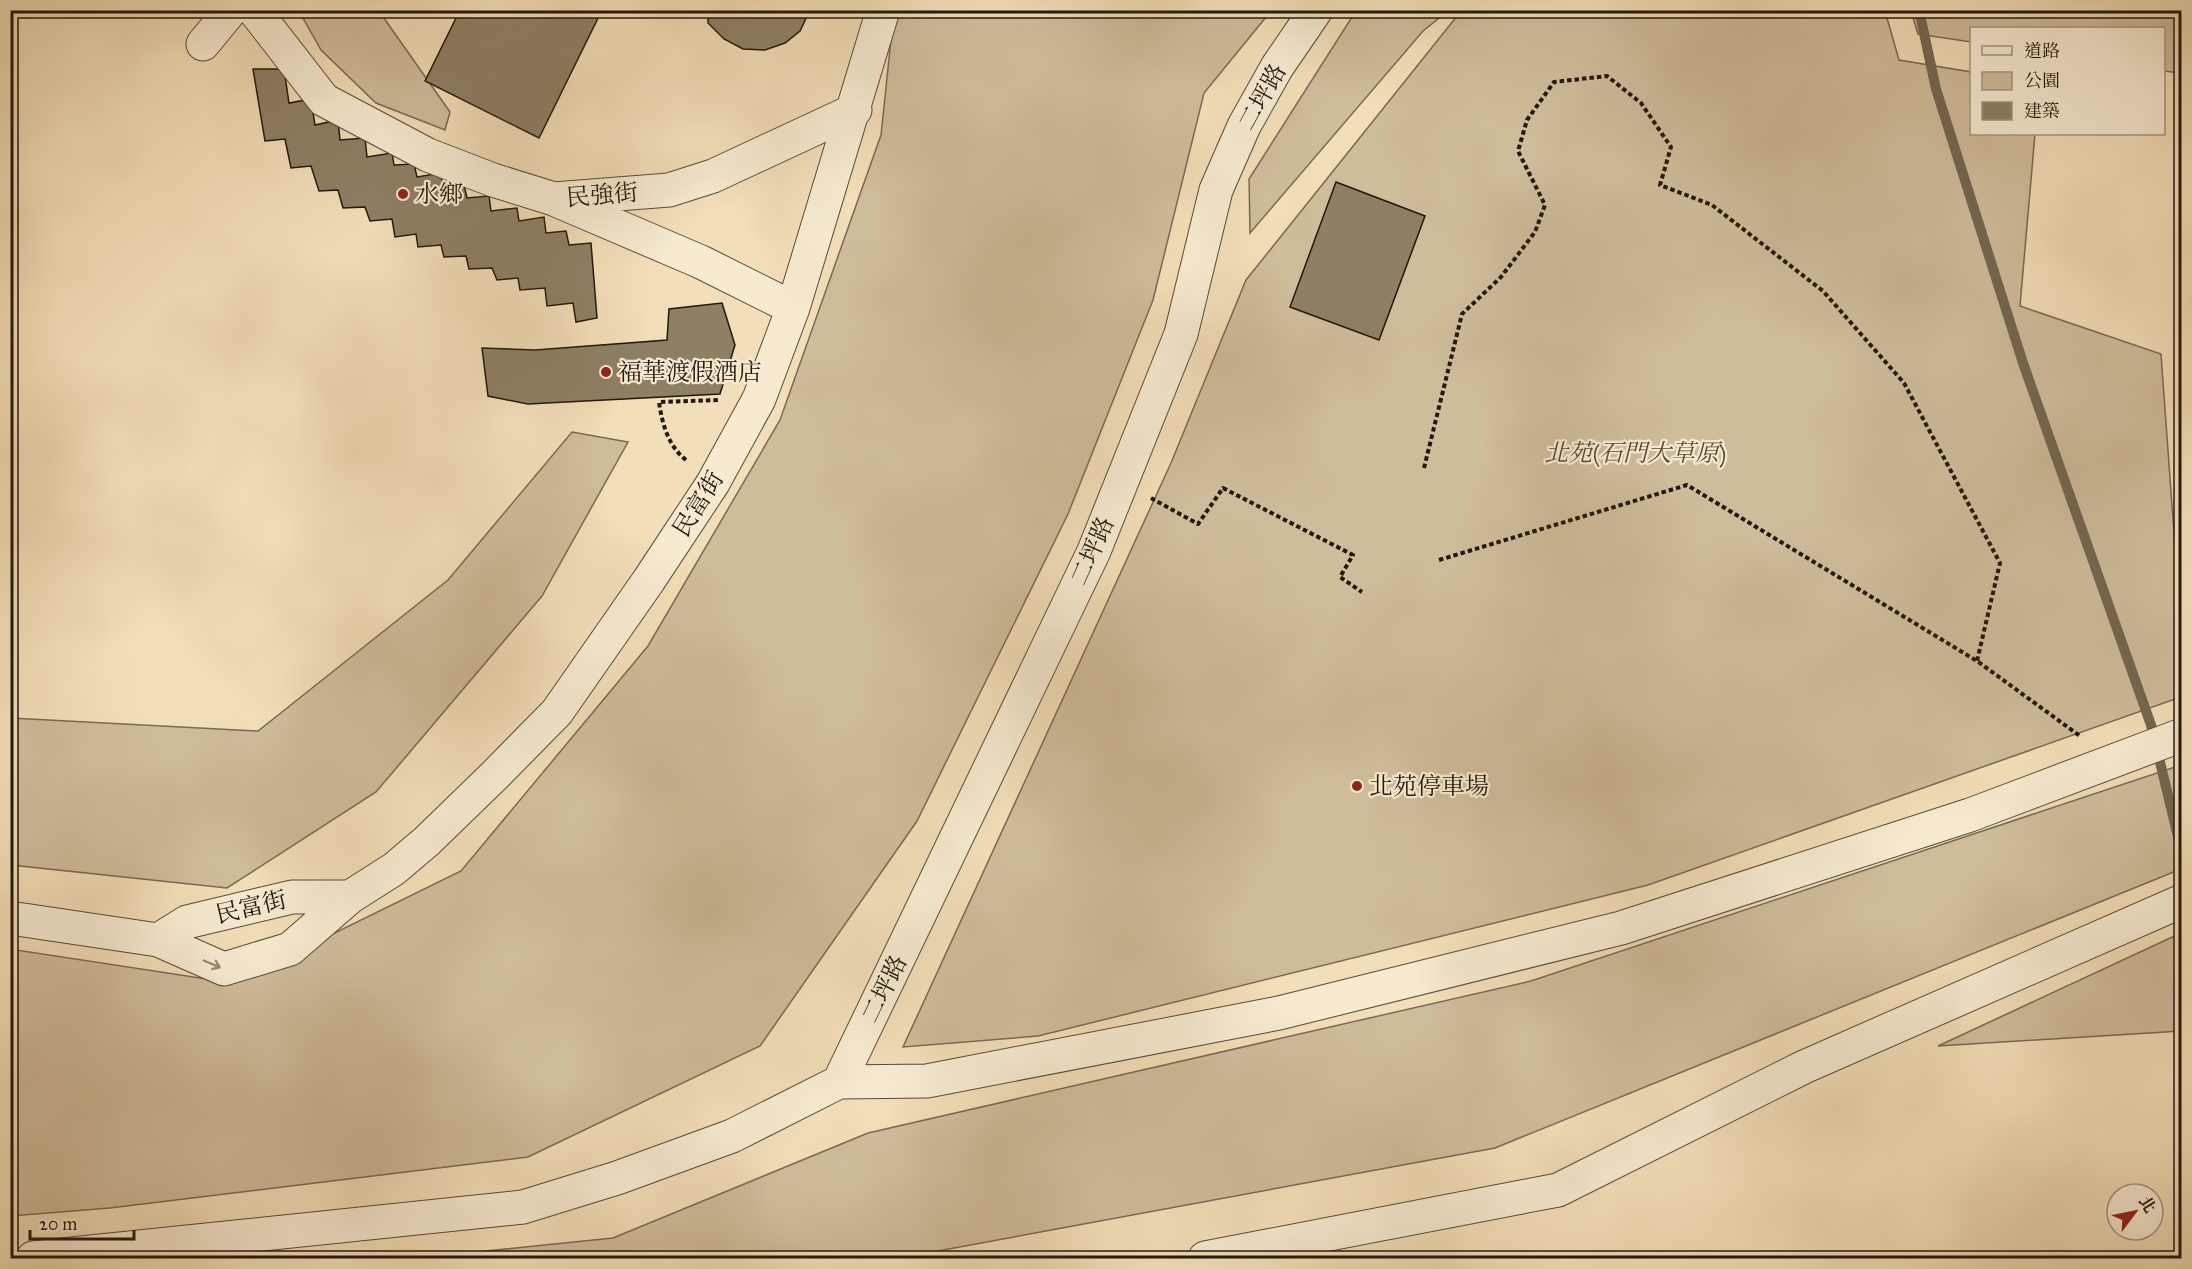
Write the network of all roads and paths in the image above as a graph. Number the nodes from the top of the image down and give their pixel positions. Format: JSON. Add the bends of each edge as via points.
{"nodes":[{"id":1,"x":231,"y":10,"type":"edge"},
{"id":2,"x":254,"y":10,"type":"edge"},
{"id":3,"x":883,"y":10,"type":"edge"},
{"id":4,"x":1316,"y":10,"type":"edge"},
{"id":5,"x":203,"y":44,"type":"dead end"},
{"id":6,"x":855,"y":110,"type":"junction"},
{"id":7,"x":554,"y":199,"type":"junction"},
{"id":8,"x":793,"y":308,"type":"junction"},
{"id":9,"x":759,"y":399,"type":"junction"},
{"id":10,"x":1424,"y":468,"type":"dead end"},
{"id":11,"x":714,"y":483,"type":"junction"},
{"id":12,"x":1160,"y":503,"type":"dead end"},
{"id":13,"x":1439,"y":560,"type":"dead end"},
{"id":14,"x":1362,"y":592,"type":"dead end"},
{"id":15,"x":1977,"y":661,"type":"junction"},
{"id":16,"x":2181,"y":735,"type":"edge"},
{"id":17,"x":2113,"y":761,"type":"junction"},
{"id":18,"x":350,"y":897,"type":"junction"},
{"id":19,"x":2181,"y":901,"type":"edge"},
{"id":20,"x":10,"y":918,"type":"edge"},
{"id":21,"x":158,"y":940,"type":"junction"},
{"id":22,"x":839,"y":1082,"type":"junction"},
{"id":23,"x":33,"y":1258,"type":"edge"},
{"id":24,"x":1205,"y":1258,"type":"edge"}],
"edges":[{"from":1,"to":5,"type":"street"},
{"from":2,"to":7,"type":"street","name":"民強街","via":[[324,100],[428,155]]},
{"from":3,"to":6,"type":"street","name":"民富街"},
{"from":4,"to":22,"type":"street","name":"二坪路","via":[[1277,67],[1244,126],[1216,190],[1180,334],[1094,551]]},
{"from":6,"to":7,"type":"street","name":"民強街","via":[[712,176],[680,186]]},
{"from":6,"to":8,"type":"street","name":"民富街"},
{"from":7,"to":8,"type":"street","via":[[701,262]]},
{"from":8,"to":9,"type":"street","name":"民富街"},
{"from":9,"to":11,"type":"street","name":"民富街"},
{"from":9,"to":11,"type":"path","via":[[659,402],[662,425],[680,455]]},
{"from":10,"to":15,"type":"path","via":[[1462,314],[1502,277],[1535,232],[1545,205],[1518,151],[1527,120],[1554,82],[1607,76],[1641,102],[1671,147],[1660,185],[1712,205],[1823,291],[1904,383],[2000,563]]},
{"from":11,"to":18,"type":"street","name":"民富街","via":[[557,712],[427,841],[394,869]]},
{"from":12,"to":14,"type":"path","via":[[1198,524],[1223,488],[1353,555],[1340,577]]},
{"from":13,"to":15,"type":"path","via":[[1687,485]]},
{"from":15,"to":17,"type":"path"},
{"from":16,"to":17,"type":"street"},
{"from":17,"to":22,"type":"street","via":[[1970,815],[1621,928],[1279,1013],[927,1081]]},
{"from":18,"to":21,"type":"street","name":"民富街","via":[[292,897],[187,922]]},
{"from":21,"to":18,"type":"street","name":"民富街","one_way":true,"via":[[224,969],[290,949]]},
{"from":19,"to":24,"type":"street","via":[[1804,1067],[1558,1190]]},
{"from":20,"to":21,"type":"street","name":"民富街"},
{"from":22,"to":23,"type":"street","via":[[732,1136],[523,1207]]}]}
